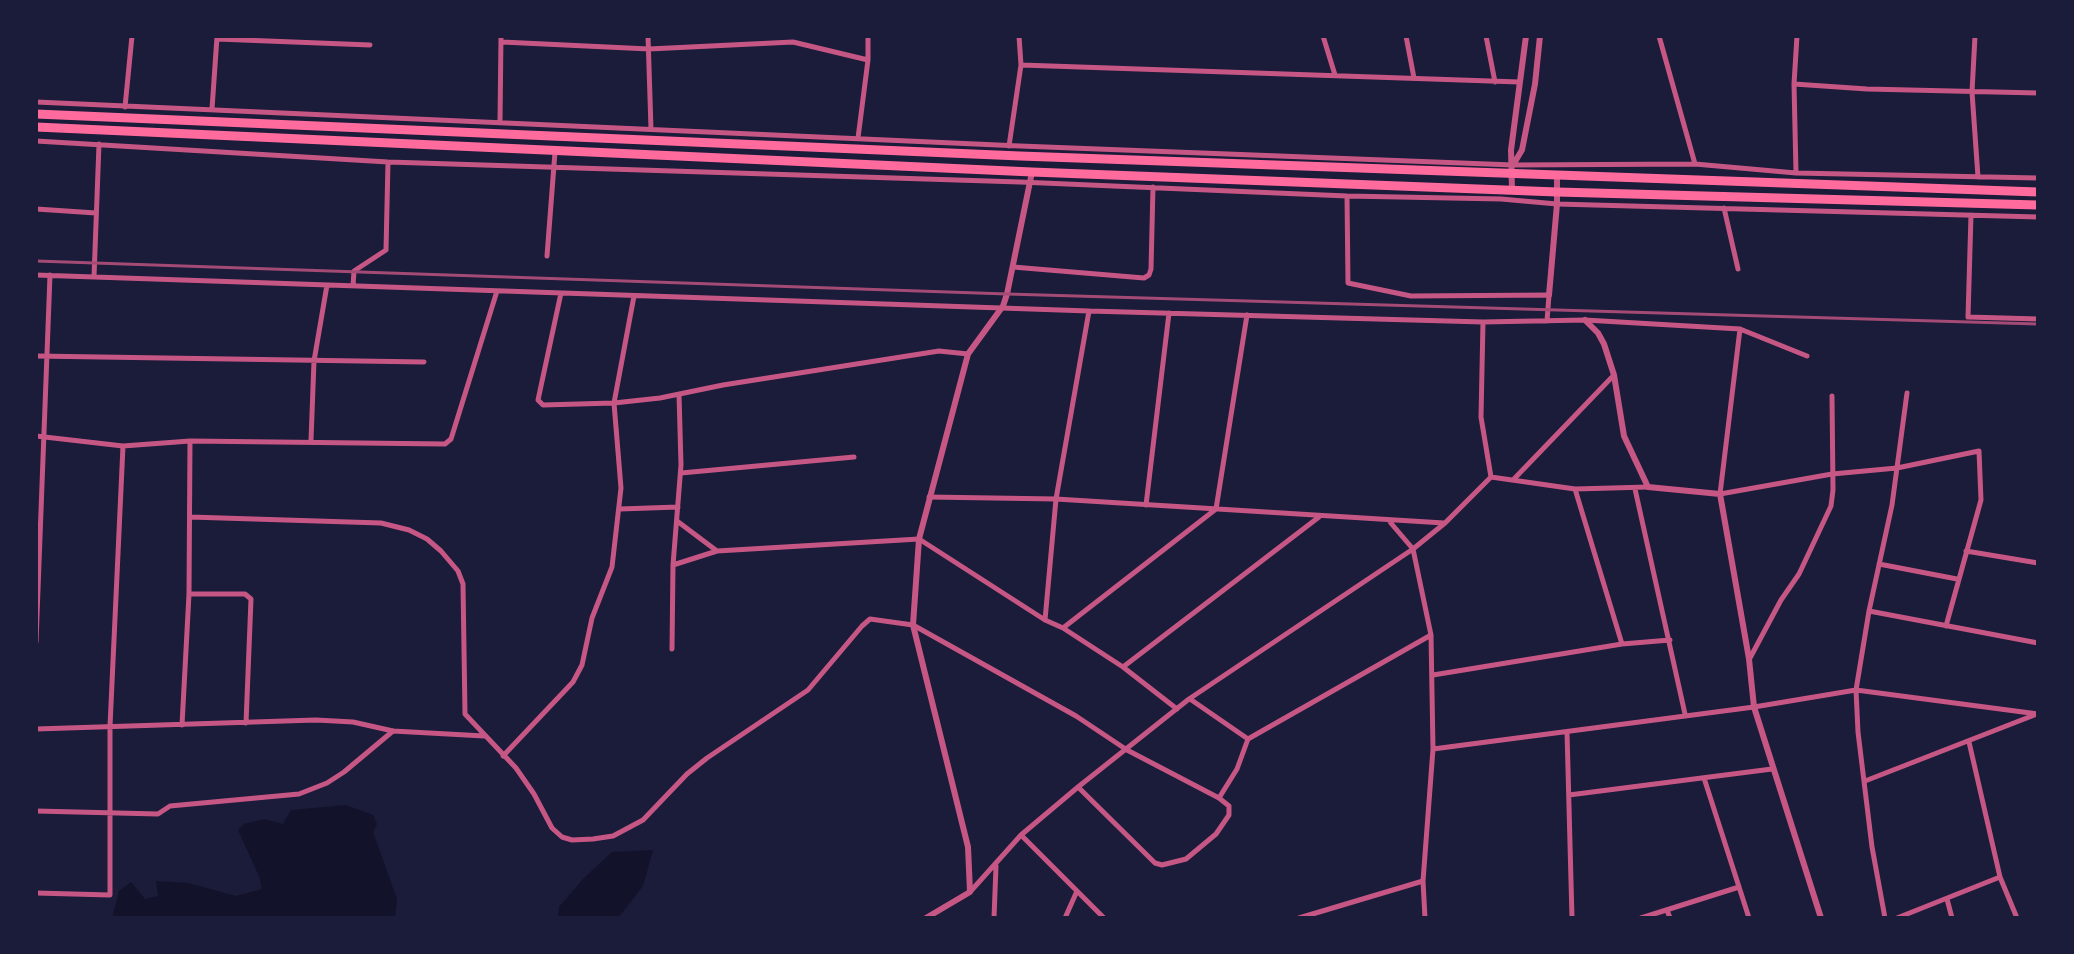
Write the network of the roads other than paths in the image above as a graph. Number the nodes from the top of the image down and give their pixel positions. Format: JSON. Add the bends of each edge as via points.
{"nodes":[{"id":1,"x":132,"y":36,"type":"edge"},
{"id":2,"x":569,"y":36,"type":"edge"},
{"id":3,"x":648,"y":36,"type":"edge"},
{"id":4,"x":714,"y":36,"type":"edge"},
{"id":5,"x":868,"y":36,"type":"edge"},
{"id":6,"x":1019,"y":36,"type":"edge"},
{"id":7,"x":1323,"y":36,"type":"edge"},
{"id":8,"x":1406,"y":36,"type":"edge"},
{"id":9,"x":1486,"y":36,"type":"edge"},
{"id":10,"x":1526,"y":36,"type":"edge"},
{"id":11,"x":1540,"y":36,"type":"edge"},
{"id":12,"x":1659,"y":36,"type":"edge"},
{"id":13,"x":1797,"y":36,"type":"edge"},
{"id":14,"x":1975,"y":36,"type":"edge"},
{"id":15,"x":217,"y":38,"type":"edge"},
{"id":16,"x":502,"y":39,"type":"edge"},
{"id":17,"x":792,"y":39,"type":"edge"},
{"id":18,"x":370,"y":45,"type":"dead end"},
{"id":19,"x":570,"y":45,"type":"junction"},
{"id":20,"x":714,"y":45,"type":"junction"},
{"id":21,"x":649,"y":49,"type":"junction"},
{"id":22,"x":868,"y":60,"type":"junction"},
{"id":23,"x":1021,"y":65,"type":"junction"},
{"id":24,"x":1335,"y":75,"type":"junction"},
{"id":25,"x":1414,"y":78,"type":"junction"},
{"id":26,"x":1495,"y":82,"type":"junction"},
{"id":27,"x":1519,"y":82,"type":"junction"},
{"id":28,"x":1794,"y":84,"type":"junction"},
{"id":29,"x":1972,"y":92,"type":"junction"},
{"id":30,"x":2038,"y":93,"type":"edge"},
{"id":31,"x":36,"y":102,"type":"edge"},
{"id":32,"x":125,"y":107,"type":"junction"},
{"id":33,"x":212,"y":109,"type":"junction"},
{"id":34,"x":36,"y":114,"type":"edge"},
{"id":35,"x":500,"y":122,"type":"junction"},
{"id":36,"x":36,"y":127,"type":"edge"},
{"id":37,"x":651,"y":129,"type":"junction"},
{"id":38,"x":858,"y":138,"type":"junction"},
{"id":39,"x":36,"y":141,"type":"edge"},
{"id":40,"x":99,"y":144,"type":"junction"},
{"id":41,"x":1009,"y":146,"type":"junction"},
{"id":42,"x":555,"y":152,"type":"junction"},
{"id":43,"x":388,"y":162,"type":"junction"},
{"id":44,"x":1695,"y":164,"type":"junction"},
{"id":45,"x":554,"y":167,"type":"junction"},
{"id":46,"x":1513,"y":170,"type":"junction"},
{"id":47,"x":1032,"y":172,"type":"junction"},
{"id":48,"x":1796,"y":173,"type":"junction"},
{"id":49,"x":1557,"y":176,"type":"junction"},
{"id":50,"x":1978,"y":177,"type":"junction"},
{"id":51,"x":2038,"y":178,"type":"edge"},
{"id":52,"x":1029,"y":183,"type":"junction"},
{"id":53,"x":1153,"y":187,"type":"junction"},
{"id":54,"x":1557,"y":192,"type":"junction"},
{"id":55,"x":2038,"y":192,"type":"edge"},
{"id":56,"x":1512,"y":195,"type":"junction"},
{"id":57,"x":1347,"y":196,"type":"junction"},
{"id":58,"x":1557,"y":204,"type":"junction"},
{"id":59,"x":2038,"y":205,"type":"edge"},
{"id":60,"x":1724,"y":208,"type":"junction"},
{"id":61,"x":36,"y":209,"type":"edge"},
{"id":62,"x":96,"y":213,"type":"junction"},
{"id":63,"x":1971,"y":215,"type":"junction"},
{"id":64,"x":2038,"y":217,"type":"edge"},
{"id":65,"x":547,"y":256,"type":"dead end"},
{"id":66,"x":1013,"y":267,"type":"junction"},
{"id":67,"x":1738,"y":269,"type":"dead end"},
{"id":68,"x":36,"y":275,"type":"edge"},
{"id":69,"x":50,"y":275,"type":"junction"},
{"id":70,"x":94,"y":277,"type":"junction"},
{"id":71,"x":327,"y":285,"type":"junction"},
{"id":72,"x":353,"y":286,"type":"junction"},
{"id":73,"x":497,"y":291,"type":"junction"},
{"id":74,"x":561,"y":293,"type":"junction"},
{"id":75,"x":1549,"y":295,"type":"junction"},
{"id":76,"x":634,"y":296,"type":"junction"},
{"id":77,"x":1003,"y":306,"type":"junction"},
{"id":78,"x":1089,"y":311,"type":"junction"},
{"id":79,"x":1169,"y":313,"type":"junction"},
{"id":80,"x":1247,"y":315,"type":"junction"},
{"id":81,"x":2038,"y":319,"type":"edge"},
{"id":82,"x":1585,"y":320,"type":"junction"},
{"id":83,"x":1547,"y":321,"type":"junction"},
{"id":84,"x":1483,"y":322,"type":"junction"},
{"id":85,"x":1740,"y":329,"type":"junction"},
{"id":86,"x":968,"y":354,"type":"junction"},
{"id":87,"x":36,"y":356,"type":"edge"},
{"id":88,"x":1807,"y":356,"type":"dead end"},
{"id":89,"x":47,"y":357,"type":"junction"},
{"id":90,"x":314,"y":361,"type":"junction"},
{"id":91,"x":424,"y":362,"type":"dead end"},
{"id":92,"x":1614,"y":375,"type":"junction"},
{"id":93,"x":1907,"y":393,"type":"dead end"},
{"id":94,"x":679,"y":394,"type":"junction"},
{"id":95,"x":1832,"y":396,"type":"dead end"},
{"id":96,"x":614,"y":403,"type":"junction"},
{"id":97,"x":36,"y":436,"type":"edge"},
{"id":98,"x":44,"y":436,"type":"junction"},
{"id":99,"x":311,"y":440,"type":"junction"},
{"id":100,"x":190,"y":441,"type":"junction"},
{"id":101,"x":123,"y":446,"type":"junction"},
{"id":102,"x":854,"y":457,"type":"dead end"},
{"id":103,"x":1897,"y":468,"type":"junction"},
{"id":104,"x":681,"y":473,"type":"junction"},
{"id":105,"x":1832,"y":474,"type":"junction"},
{"id":106,"x":1491,"y":477,"type":"junction"},
{"id":107,"x":1513,"y":481,"type":"junction"},
{"id":108,"x":1648,"y":487,"type":"junction"},
{"id":109,"x":1575,"y":489,"type":"junction"},
{"id":110,"x":1635,"y":489,"type":"junction"},
{"id":111,"x":1720,"y":494,"type":"junction"},
{"id":112,"x":929,"y":497,"type":"junction"},
{"id":113,"x":1056,"y":499,"type":"junction"},
{"id":114,"x":1146,"y":505,"type":"junction"},
{"id":115,"x":678,"y":507,"type":"junction"},
{"id":116,"x":620,"y":509,"type":"junction"},
{"id":117,"x":1216,"y":509,"type":"junction"},
{"id":118,"x":1320,"y":516,"type":"junction"},
{"id":119,"x":190,"y":517,"type":"junction"},
{"id":120,"x":677,"y":521,"type":"junction"},
{"id":121,"x":1389,"y":521,"type":"junction"},
{"id":122,"x":38,"y":522,"type":"edge"},
{"id":123,"x":1445,"y":523,"type":"junction"},
{"id":124,"x":919,"y":539,"type":"junction"},
{"id":125,"x":1413,"y":549,"type":"junction"},
{"id":126,"x":717,"y":551,"type":"junction"},
{"id":127,"x":1966,"y":551,"type":"junction"},
{"id":128,"x":2038,"y":563,"type":"edge"},
{"id":129,"x":1879,"y":564,"type":"junction"},
{"id":130,"x":673,"y":565,"type":"junction"},
{"id":131,"x":1957,"y":579,"type":"junction"},
{"id":132,"x":189,"y":594,"type":"junction"},
{"id":133,"x":1869,"y":611,"type":"junction"},
{"id":134,"x":1045,"y":620,"type":"junction"},
{"id":135,"x":913,"y":625,"type":"junction"},
{"id":136,"x":1946,"y":626,"type":"junction"},
{"id":137,"x":1063,"y":628,"type":"junction"},
{"id":138,"x":1431,"y":635,"type":"junction"},
{"id":139,"x":1670,"y":640,"type":"junction"},
{"id":140,"x":36,"y":642,"type":"edge"},
{"id":141,"x":2038,"y":643,"type":"edge"},
{"id":142,"x":1622,"y":644,"type":"junction"},
{"id":143,"x":672,"y":649,"type":"dead end"},
{"id":144,"x":1749,"y":659,"type":"junction"},
{"id":145,"x":1123,"y":667,"type":"junction"},
{"id":146,"x":1433,"y":675,"type":"junction"},
{"id":147,"x":1856,"y":690,"type":"junction"},
{"id":148,"x":1189,"y":699,"type":"junction"},
{"id":149,"x":1754,"y":707,"type":"junction"},
{"id":150,"x":1177,"y":709,"type":"junction"},
{"id":151,"x":1685,"y":714,"type":"junction"},
{"id":152,"x":246,"y":723,"type":"junction"},
{"id":153,"x":182,"y":725,"type":"junction"},
{"id":154,"x":110,"y":726,"type":"junction"},
{"id":155,"x":36,"y":729,"type":"edge"},
{"id":156,"x":393,"y":731,"type":"junction"},
{"id":157,"x":1567,"y":732,"type":"junction"},
{"id":158,"x":484,"y":736,"type":"junction"},
{"id":159,"x":1248,"y":739,"type":"junction"},
{"id":160,"x":1969,"y":742,"type":"junction"},
{"id":161,"x":1433,"y":749,"type":"junction"},
{"id":162,"x":1127,"y":750,"type":"junction"},
{"id":163,"x":503,"y":756,"type":"junction"},
{"id":164,"x":1772,"y":769,"type":"junction"},
{"id":165,"x":1704,"y":778,"type":"junction"},
{"id":166,"x":1865,"y":781,"type":"junction"},
{"id":167,"x":1078,"y":787,"type":"junction"},
{"id":168,"x":1569,"y":795,"type":"junction"},
{"id":169,"x":1219,"y":798,"type":"junction"},
{"id":170,"x":36,"y":811,"type":"edge"},
{"id":171,"x":110,"y":813,"type":"junction"},
{"id":172,"x":1021,"y":835,"type":"junction"},
{"id":173,"x":996,"y":865,"type":"junction"},
{"id":174,"x":2000,"y":877,"type":"junction"},
{"id":175,"x":1423,"y":881,"type":"junction"},
{"id":176,"x":1739,"y":887,"type":"junction"},
{"id":177,"x":1077,"y":891,"type":"junction"},
{"id":178,"x":970,"y":892,"type":"junction"},
{"id":179,"x":36,"y":893,"type":"edge"},
{"id":180,"x":1947,"y":899,"type":"junction"},
{"id":181,"x":1667,"y":910,"type":"junction"},
{"id":182,"x":926,"y":918,"type":"edge"},
{"id":183,"x":994,"y":918,"type":"edge"},
{"id":184,"x":1065,"y":918,"type":"edge"},
{"id":185,"x":1104,"y":918,"type":"edge"},
{"id":186,"x":1299,"y":918,"type":"edge"},
{"id":187,"x":1425,"y":918,"type":"edge"},
{"id":188,"x":1572,"y":918,"type":"edge"},
{"id":189,"x":1641,"y":918,"type":"edge"},
{"id":190,"x":1670,"y":918,"type":"edge"},
{"id":191,"x":1749,"y":918,"type":"edge"},
{"id":192,"x":1821,"y":918,"type":"edge"},
{"id":193,"x":1885,"y":918,"type":"edge"},
{"id":194,"x":1897,"y":918,"type":"edge"},
{"id":195,"x":1952,"y":918,"type":"edge"},
{"id":196,"x":2017,"y":918,"type":"edge"}],
"edges":[{"from":1,"to":32,"type":"street"},
{"from":2,"to":19,"type":"street"},
{"from":3,"to":21,"type":"street"},
{"from":4,"to":20,"type":"street"},
{"from":5,"to":22,"type":"street"},
{"from":6,"to":23,"type":"street"},
{"from":7,"to":24,"type":"street"},
{"from":8,"to":25,"type":"street"},
{"from":9,"to":26,"type":"street"},
{"from":10,"to":27,"type":"street"},
{"from":11,"to":46,"type":"street","via":[[1522,150]]},
{"from":12,"to":44,"type":"street"},
{"from":13,"to":28,"type":"street"},
{"from":14,"to":29,"type":"street"},
{"from":15,"to":18,"type":"street"},
{"from":15,"to":33,"type":"street"},
{"from":16,"to":19,"type":"street"},
{"from":16,"to":35,"type":"street"},
{"from":17,"to":20,"type":"street"},
{"from":17,"to":22,"type":"street"},
{"from":19,"to":21,"type":"street"},
{"from":20,"to":21,"type":"street"},
{"from":21,"to":37,"type":"street"},
{"from":22,"to":38,"type":"street"},
{"from":23,"to":24,"type":"street"},
{"from":23,"to":41,"type":"street"},
{"from":24,"to":25,"type":"street"},
{"from":25,"to":26,"type":"street"},
{"from":26,"to":27,"type":"street"},
{"from":27,"to":46,"type":"street"},
{"from":28,"to":29,"type":"street"},
{"from":28,"to":48,"type":"street"},
{"from":29,"to":30,"type":"street"},
{"from":29,"to":50,"type":"street"},
{"from":31,"to":32,"type":"street"},
{"from":32,"to":33,"type":"street"},
{"from":33,"to":35,"type":"street"},
{"from":34,"to":46,"type":"highway"},
{"from":35,"to":37,"type":"street"},
{"from":36,"to":42,"type":"highway"},
{"from":37,"to":38,"type":"street"},
{"from":38,"to":41,"type":"street"},
{"from":39,"to":40,"type":"street"},
{"from":40,"to":43,"type":"street"},
{"from":40,"to":62,"type":"street"},
{"from":41,"to":46,"type":"street"},
{"from":42,"to":45,"type":"street"},
{"from":42,"to":47,"type":"highway"},
{"from":43,"to":45,"type":"street"},
{"from":43,"to":72,"type":"street","via":[[386,250],[354,271]]},
{"from":44,"to":46,"type":"street"},
{"from":44,"to":48,"type":"street"},
{"from":45,"to":52,"type":"street"},
{"from":45,"to":65,"type":"street"},
{"from":46,"to":49,"type":"highway"},
{"from":46,"to":56,"type":"street"},
{"from":47,"to":52,"type":"street"},
{"from":47,"to":56,"type":"highway"},
{"from":48,"to":50,"type":"street"},
{"from":49,"to":54,"type":"street"},
{"from":49,"to":55,"type":"highway"},
{"from":50,"to":51,"type":"street"},
{"from":52,"to":53,"type":"street"},
{"from":52,"to":66,"type":"street"},
{"from":53,"to":57,"type":"street"},
{"from":53,"to":66,"type":"street","via":[[1151,269],[1144,278]]},
{"from":54,"to":56,"type":"highway"},
{"from":54,"to":58,"type":"street"},
{"from":54,"to":59,"type":"highway"},
{"from":56,"to":57,"type":"street"},
{"from":56,"to":58,"type":"street"},
{"from":57,"to":75,"type":"street","via":[[1348,283],[1411,296]]},
{"from":58,"to":60,"type":"street"},
{"from":58,"to":75,"type":"street"},
{"from":60,"to":63,"type":"street"},
{"from":60,"to":67,"type":"street"},
{"from":61,"to":62,"type":"street"},
{"from":62,"to":70,"type":"street"},
{"from":63,"to":64,"type":"street"},
{"from":63,"to":81,"type":"street","via":[[1968,317]]},
{"from":66,"to":77,"type":"street"},
{"from":68,"to":69,"type":"street"},
{"from":69,"to":70,"type":"street"},
{"from":69,"to":89,"type":"street"},
{"from":70,"to":71,"type":"street"},
{"from":71,"to":72,"type":"street"},
{"from":71,"to":90,"type":"street"},
{"from":72,"to":73,"type":"street"},
{"from":73,"to":74,"type":"street"},
{"from":73,"to":99,"type":"street","via":[[449,442]]},
{"from":74,"to":76,"type":"street"},
{"from":74,"to":96,"type":"street","via":[[538,400],[543,405]]},
{"from":75,"to":83,"type":"street"},
{"from":76,"to":77,"type":"street"},
{"from":76,"to":96,"type":"street"},
{"from":77,"to":78,"type":"street"},
{"from":77,"to":86,"type":"street"},
{"from":78,"to":79,"type":"street"},
{"from":78,"to":113,"type":"street"},
{"from":79,"to":80,"type":"street"},
{"from":79,"to":114,"type":"street"},
{"from":80,"to":84,"type":"street"},
{"from":80,"to":117,"type":"street"},
{"from":82,"to":83,"type":"street"},
{"from":82,"to":85,"type":"street"},
{"from":82,"to":92,"type":"street","via":[[1598,333]]},
{"from":83,"to":84,"type":"street"},
{"from":84,"to":106,"type":"street","via":[[1481,417]]},
{"from":85,"to":88,"type":"street"},
{"from":85,"to":111,"type":"street"},
{"from":86,"to":94,"type":"street","via":[[939,351]]},
{"from":86,"to":112,"type":"street"},
{"from":87,"to":89,"type":"street"},
{"from":89,"to":90,"type":"street"},
{"from":89,"to":98,"type":"street"},
{"from":90,"to":91,"type":"street"},
{"from":90,"to":99,"type":"street"},
{"from":92,"to":107,"type":"street"},
{"from":92,"to":108,"type":"street","via":[[1624,436]]},
{"from":93,"to":103,"type":"street"},
{"from":94,"to":96,"type":"street"},
{"from":94,"to":104,"type":"street"},
{"from":95,"to":105,"type":"street"},
{"from":96,"to":116,"type":"street"},
{"from":97,"to":98,"type":"street"},
{"from":98,"to":101,"type":"street"},
{"from":98,"to":122,"type":"street"},
{"from":99,"to":100,"type":"street"},
{"from":100,"to":101,"type":"street"},
{"from":100,"to":119,"type":"street"},
{"from":101,"to":154,"type":"street"},
{"from":102,"to":104,"type":"street"},
{"from":103,"to":105,"type":"street"},
{"from":103,"to":127,"type":"street","via":[[1979,451],[1981,500]]},
{"from":103,"to":129,"type":"street"},
{"from":104,"to":115,"type":"street"},
{"from":105,"to":111,"type":"street"},
{"from":105,"to":144,"type":"street","via":[[1831,506],[1818,537]]},
{"from":106,"to":107,"type":"street"},
{"from":106,"to":123,"type":"street"},
{"from":107,"to":109,"type":"street"},
{"from":108,"to":110,"type":"street"},
{"from":108,"to":111,"type":"street"},
{"from":109,"to":110,"type":"street"},
{"from":109,"to":142,"type":"street"},
{"from":110,"to":139,"type":"street"},
{"from":111,"to":144,"type":"street"},
{"from":112,"to":113,"type":"street"},
{"from":112,"to":124,"type":"street"},
{"from":113,"to":114,"type":"street"},
{"from":113,"to":134,"type":"street"},
{"from":114,"to":117,"type":"street"},
{"from":115,"to":116,"type":"street"},
{"from":115,"to":120,"type":"street"},
{"from":116,"to":163,"type":"street","via":[[612,567],[592,618],[582,665],[570,686]]},
{"from":117,"to":118,"type":"street"},
{"from":117,"to":137,"type":"street"},
{"from":118,"to":121,"type":"street"},
{"from":118,"to":145,"type":"street"},
{"from":119,"to":132,"type":"street"},
{"from":119,"to":158,"type":"street","via":[[381,523],[427,539],[458,571],[463,584],[465,714]]},
{"from":120,"to":126,"type":"street"},
{"from":120,"to":130,"type":"street"},
{"from":121,"to":123,"type":"street"},
{"from":121,"to":125,"type":"street"},
{"from":122,"to":140,"type":"street"},
{"from":123,"to":125,"type":"street"},
{"from":124,"to":126,"type":"street"},
{"from":124,"to":134,"type":"street"},
{"from":124,"to":135,"type":"street"},
{"from":125,"to":138,"type":"street"},
{"from":125,"to":148,"type":"street"},
{"from":126,"to":130,"type":"street"},
{"from":127,"to":128,"type":"street"},
{"from":127,"to":131,"type":"street"},
{"from":129,"to":131,"type":"street"},
{"from":129,"to":133,"type":"street"},
{"from":130,"to":143,"type":"street"},
{"from":131,"to":136,"type":"street"},
{"from":132,"to":152,"type":"street","via":[[245,594],[251,599]]},
{"from":132,"to":153,"type":"street"},
{"from":133,"to":136,"type":"street"},
{"from":133,"to":147,"type":"street"},
{"from":134,"to":137,"type":"street"},
{"from":135,"to":162,"type":"street"},
{"from":135,"to":163,"type":"street","via":[[870,619],[808,690],[707,758],[643,820],[613,836],[562,837]]},
{"from":135,"to":178,"type":"street","via":[[968,847]]},
{"from":136,"to":141,"type":"street"},
{"from":137,"to":145,"type":"street"},
{"from":138,"to":146,"type":"street"},
{"from":138,"to":159,"type":"street"},
{"from":139,"to":142,"type":"street"},
{"from":139,"to":151,"type":"street"},
{"from":142,"to":146,"type":"street"},
{"from":144,"to":149,"type":"street"},
{"from":145,"to":150,"type":"street"},
{"from":146,"to":161,"type":"street"},
{"from":147,"to":149,"type":"street"},
{"from":147,"to":160,"type":"street","via":[[2038,714]]},
{"from":147,"to":166,"type":"street"},
{"from":148,"to":150,"type":"street"},
{"from":148,"to":159,"type":"street"},
{"from":149,"to":151,"type":"street"},
{"from":149,"to":164,"type":"street"},
{"from":150,"to":162,"type":"street"},
{"from":151,"to":157,"type":"street"},
{"from":152,"to":153,"type":"street"},
{"from":152,"to":156,"type":"street","via":[[353,722]]},
{"from":153,"to":154,"type":"street"},
{"from":154,"to":155,"type":"street"},
{"from":154,"to":171,"type":"street"},
{"from":156,"to":158,"type":"street"},
{"from":156,"to":171,"type":"street","via":[[344,772],[299,794],[170,806],[158,814]]},
{"from":157,"to":161,"type":"street"},
{"from":157,"to":168,"type":"street"},
{"from":158,"to":163,"type":"street"},
{"from":159,"to":169,"type":"street"},
{"from":160,"to":166,"type":"street"},
{"from":160,"to":174,"type":"street"},
{"from":161,"to":175,"type":"street"},
{"from":162,"to":167,"type":"street"},
{"from":162,"to":169,"type":"street"},
{"from":164,"to":165,"type":"street"},
{"from":164,"to":192,"type":"street"},
{"from":165,"to":168,"type":"street"},
{"from":165,"to":176,"type":"street"},
{"from":166,"to":193,"type":"street"},
{"from":167,"to":169,"type":"street","via":[[1162,865],[1186,859],[1216,834],[1229,810]]},
{"from":167,"to":172,"type":"street"},
{"from":168,"to":188,"type":"street"},
{"from":170,"to":171,"type":"street"},
{"from":171,"to":179,"type":"street","via":[[110,895]]},
{"from":172,"to":173,"type":"street"},
{"from":172,"to":177,"type":"street"},
{"from":173,"to":178,"type":"street"},
{"from":173,"to":183,"type":"street"},
{"from":174,"to":180,"type":"street"},
{"from":174,"to":196,"type":"street"},
{"from":175,"to":186,"type":"street"},
{"from":175,"to":187,"type":"street"},
{"from":176,"to":181,"type":"street"},
{"from":176,"to":191,"type":"street"},
{"from":177,"to":184,"type":"street"},
{"from":177,"to":185,"type":"street"},
{"from":178,"to":182,"type":"street"},
{"from":180,"to":194,"type":"street"},
{"from":180,"to":195,"type":"street"},
{"from":181,"to":189,"type":"street"},
{"from":181,"to":190,"type":"street"}]}
